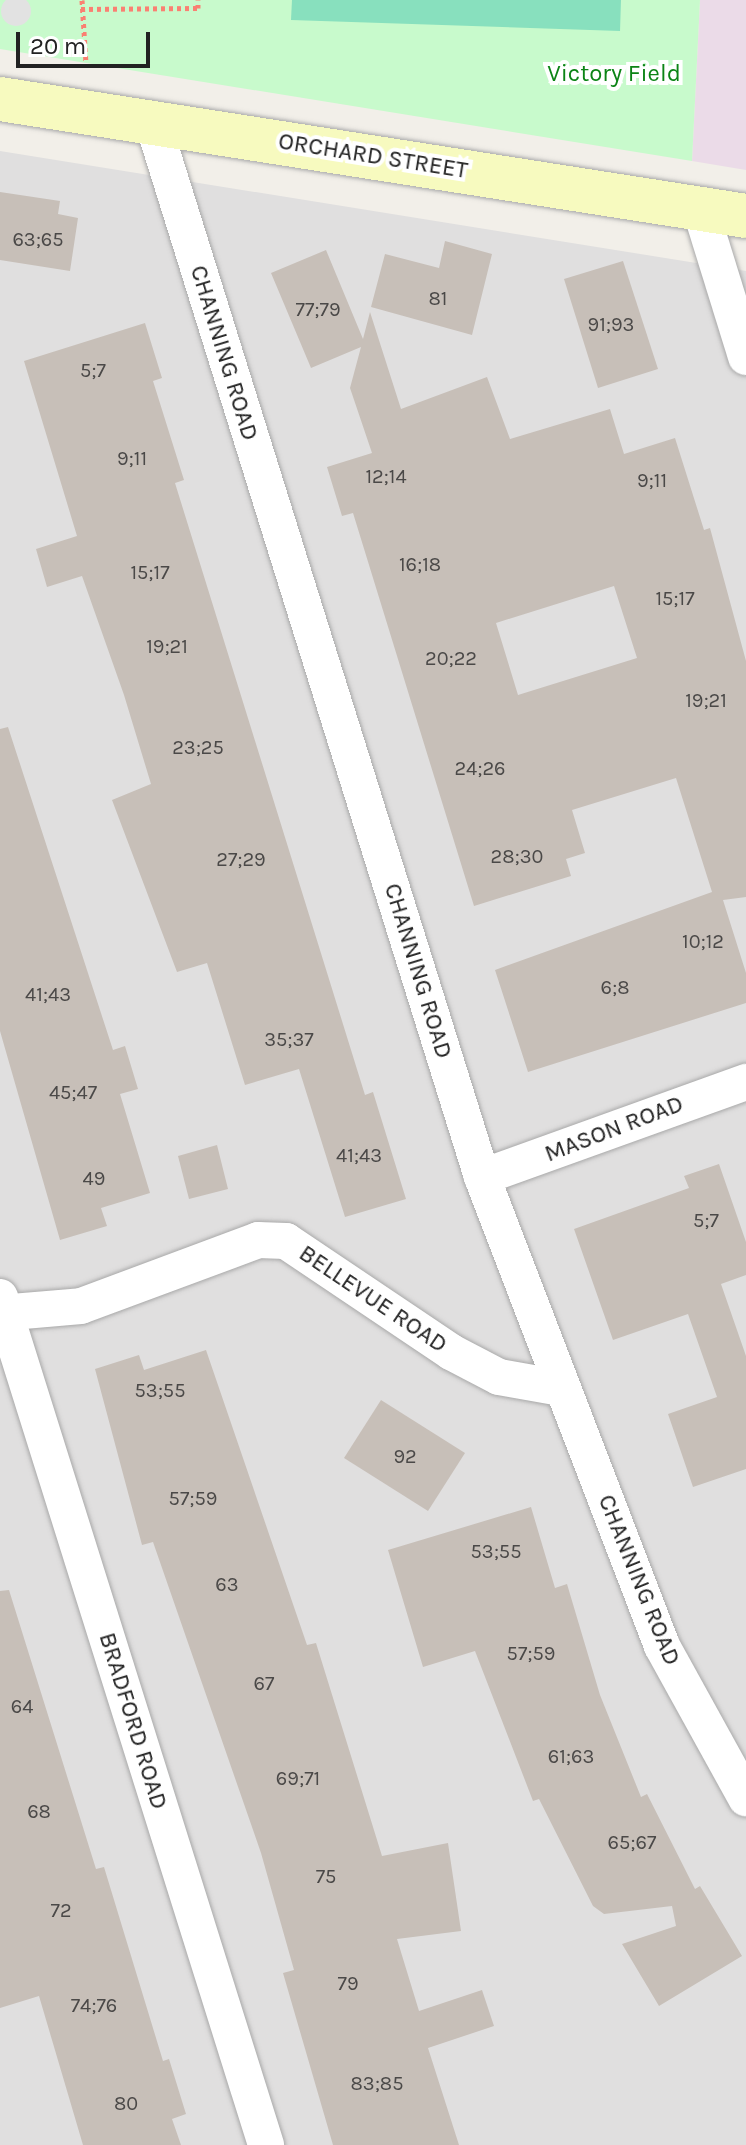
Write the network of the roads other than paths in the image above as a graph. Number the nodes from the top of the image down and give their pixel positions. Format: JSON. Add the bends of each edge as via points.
{"nodes":[{"id":1,"x":0,"y":99,"type":"edge"},
{"id":2,"x":152,"y":120,"type":"junction"},
{"id":3,"x":700,"y":208,"type":"junction"},
{"id":4,"x":746,"y":216,"type":"edge"},
{"id":5,"x":746,"y":357,"type":"edge"},
{"id":6,"x":746,"y":1082,"type":"edge"},
{"id":7,"x":482,"y":1177,"type":"junction"},
{"id":8,"x":2,"y":1308,"type":"edge"},
{"id":9,"x":561,"y":1388,"type":"junction"},
{"id":10,"x":745,"y":1795,"type":"edge"},
{"id":11,"x":266,"y":2145,"type":"edge"}],
"edges":[{"from":1,"to":2,"type":"main road","name":"ORCHARD STREET"},
{"from":2,"to":3,"type":"main road","name":"ORCHARD STREET"},
{"from":2,"to":7,"type":"street","name":"CHANNING ROAD"},
{"from":3,"to":4,"type":"main road","name":"ORCHARD STREET"},
{"from":3,"to":5,"type":"street"},
{"from":6,"to":7,"type":"street","name":"MASON ROAD"},
{"from":7,"to":9,"type":"street","name":"CHANNING ROAD"},
{"from":8,"to":9,"type":"street","name":"BELLEVUE ROAD","via":[[81,1306],[258,1240],[286,1241],[463,1358],[499,1377]]},
{"from":8,"to":11,"type":"street","name":"BRADFORD ROAD"},
{"from":9,"to":10,"type":"street","name":"CHANNING ROAD","via":[[662,1646]]}]}
